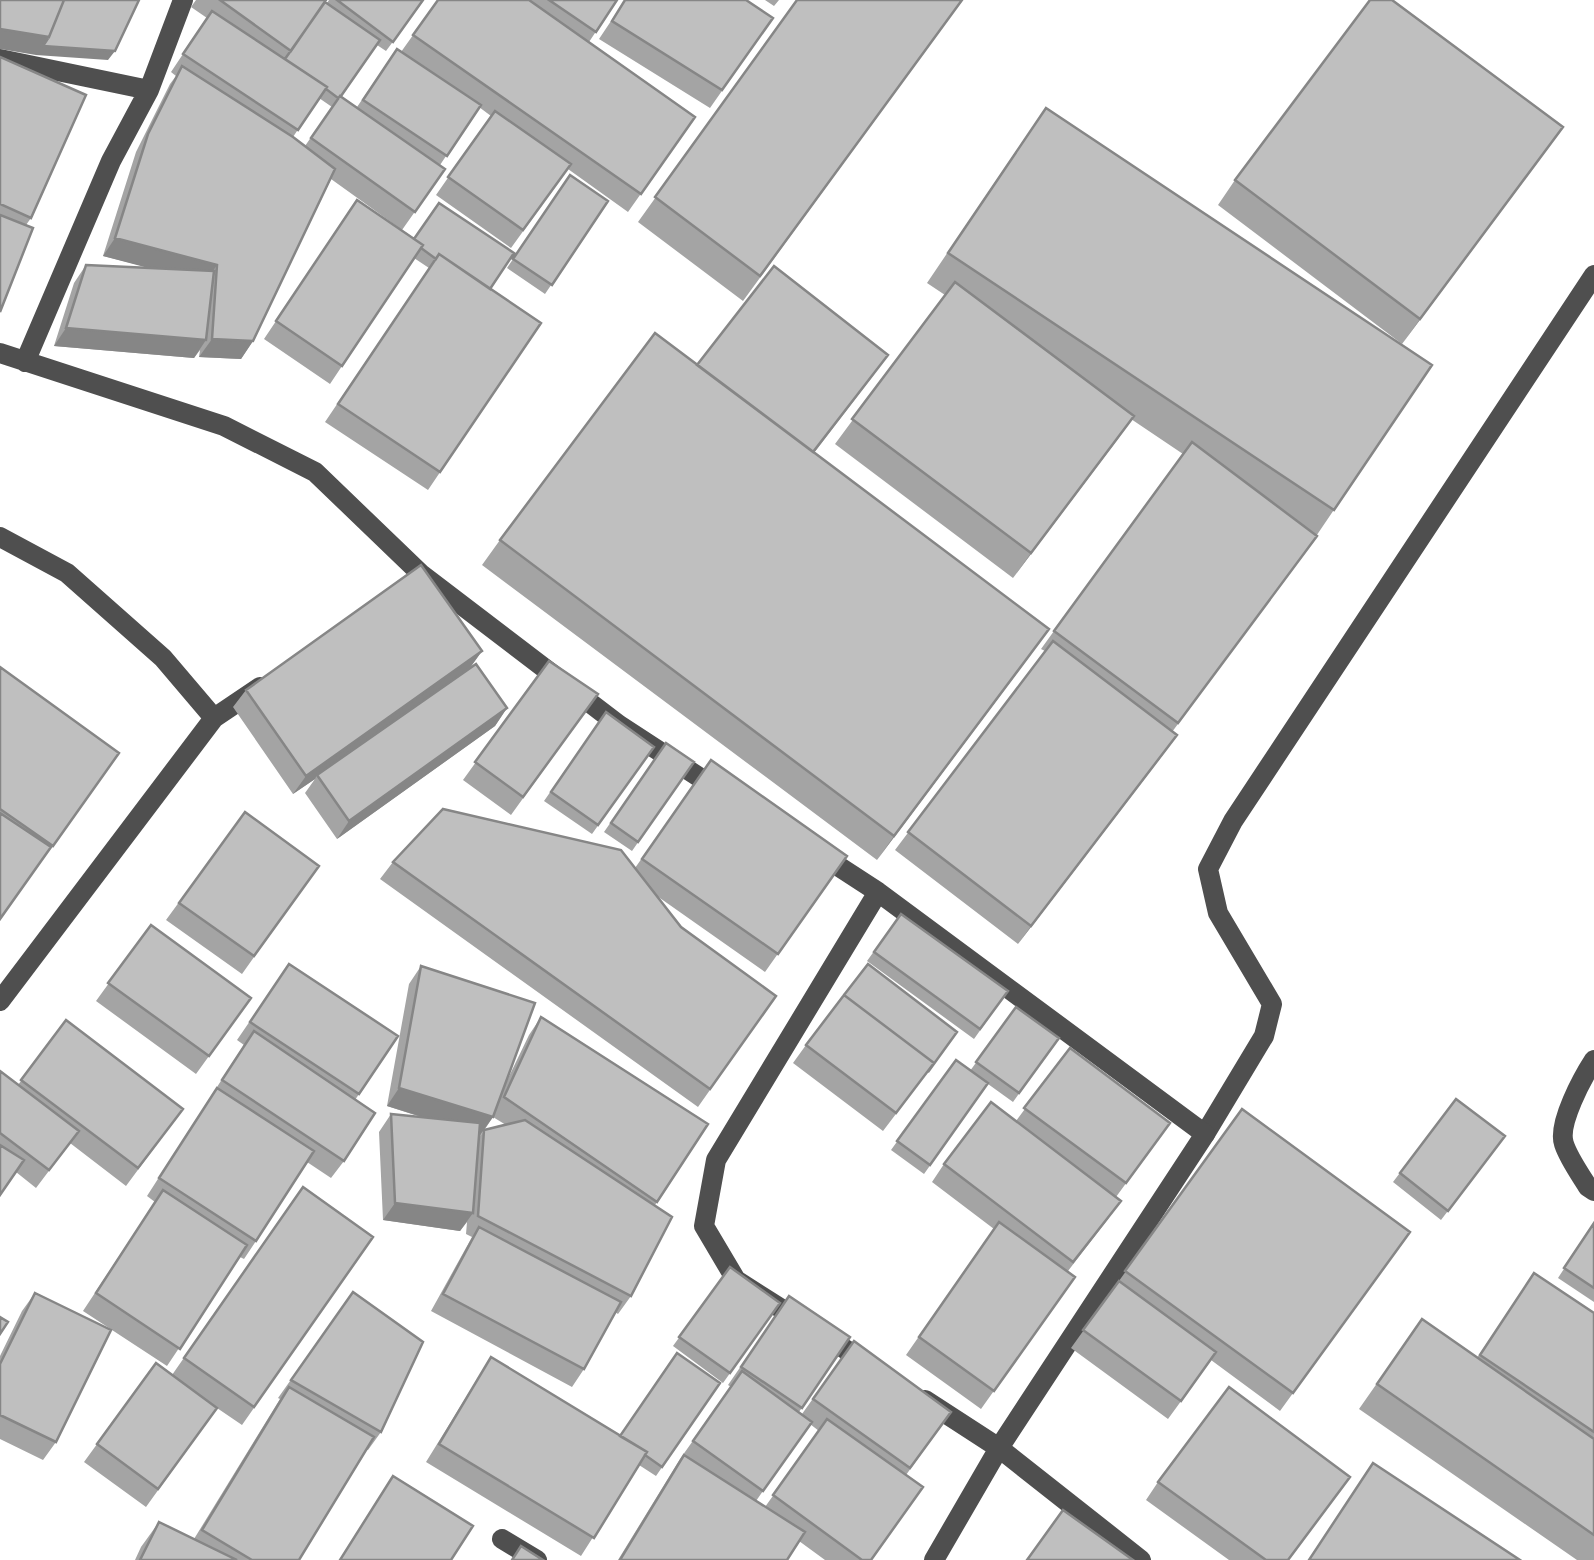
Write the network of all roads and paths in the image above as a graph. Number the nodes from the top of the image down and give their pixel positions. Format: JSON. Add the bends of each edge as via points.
{"nodes":[{"id":1,"x":184,"y":0,"type":"edge"},
{"id":2,"x":0,"y":59,"type":"edge"},
{"id":3,"x":149,"y":90,"type":"junction"},
{"id":4,"x":1594,"y":275,"type":"edge"},
{"id":5,"x":0,"y":353,"type":"edge"},
{"id":6,"x":26,"y":362,"type":"junction"},
{"id":7,"x":0,"y":537,"type":"edge"},
{"id":8,"x":273,"y":678,"type":"edge"},
{"id":9,"x":214,"y":718,"type":"junction"},
{"id":10,"x":734,"y":800,"type":"edge"},
{"id":11,"x":798,"y":840,"type":"edge"},
{"id":12,"x":878,"y":892,"type":"junction"},
{"id":13,"x":0,"y":1001,"type":"edge"},
{"id":14,"x":1594,"y":1060,"type":"edge"},
{"id":15,"x":1205,"y":1134,"type":"junction"},
{"id":16,"x":1594,"y":1192,"type":"edge"},
{"id":17,"x":877,"y":1369,"type":"edge"},
{"id":18,"x":908,"y":1389,"type":"edge"},
{"id":19,"x":1000,"y":1448,"type":"junction"},
{"id":20,"x":502,"y":1540,"type":"dead end"},
{"id":21,"x":537,"y":1560,"type":"edge"},
{"id":22,"x":934,"y":1560,"type":"edge"},
{"id":23,"x":1141,"y":1560,"type":"edge"}],
"edges":[{"from":1,"to":3,"type":"street"},
{"from":2,"to":3,"type":"street"},
{"from":3,"to":6,"type":"street","via":[[111,161]]},
{"from":4,"to":15,"type":"street","via":[[1208,868],[1218,913],[1272,1004],[1264,1036]]},
{"from":5,"to":6,"type":"street"},
{"from":6,"to":10,"type":"street","via":[[224,426],[315,472],[414,579]]},
{"from":7,"to":9,"type":"street","via":[[67,573],[163,658]]},
{"from":8,"to":9,"type":"street"},
{"from":9,"to":13,"type":"street"},
{"from":11,"to":12,"type":"street"},
{"from":12,"to":15,"type":"street"},
{"from":12,"to":17,"type":"street","via":[[716,1160],[704,1226],[736,1280]]},
{"from":14,"to":16,"type":"street","via":[[1562,1141]]},
{"from":15,"to":19,"type":"street"},
{"from":18,"to":19,"type":"street"},
{"from":19,"to":22,"type":"street"},
{"from":19,"to":23,"type":"street"},
{"from":20,"to":21,"type":"street"}]}
